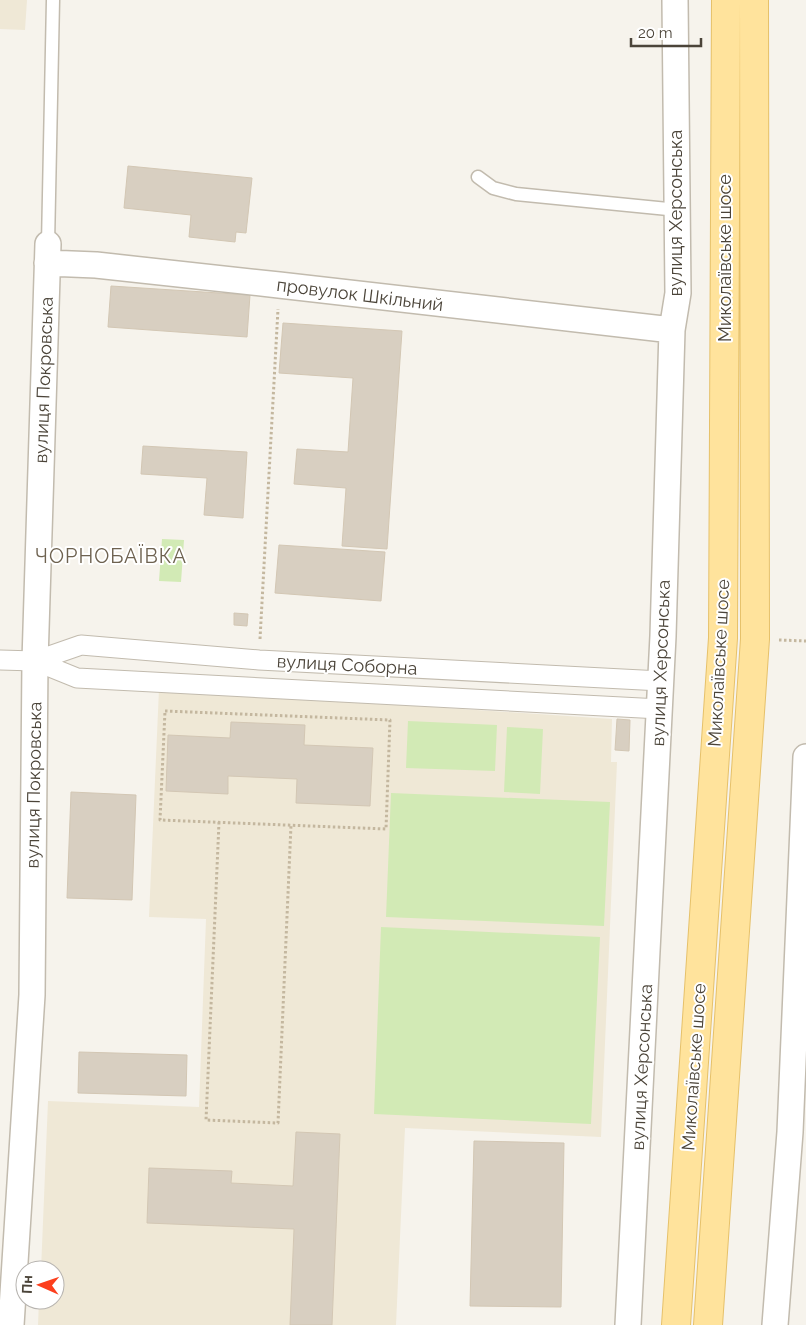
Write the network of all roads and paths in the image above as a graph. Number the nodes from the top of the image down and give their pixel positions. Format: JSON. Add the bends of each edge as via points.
{"nodes":[{"id":1,"x":53,"y":0,"type":"edge"},
{"id":2,"x":675,"y":0,"type":"edge"},
{"id":3,"x":726,"y":0,"type":"edge"},
{"id":4,"x":754,"y":0,"type":"edge"},
{"id":5,"x":478,"y":177,"type":"dead end"},
{"id":6,"x":678,"y":210,"type":"junction"},
{"id":7,"x":47,"y":253,"type":"junction"},
{"id":8,"x":280,"y":285,"type":"junction"},
{"id":9,"x":672,"y":330,"type":"junction"},
{"id":10,"x":0,"y":660,"type":"edge"},
{"id":11,"x":259,"y":660,"type":"junction"},
{"id":12,"x":35,"y":661,"type":"junction"},
{"id":13,"x":661,"y":682,"type":"junction"},
{"id":14,"x":660,"y":709,"type":"junction"},
{"id":15,"x":806,"y":757,"type":"edge"},
{"id":16,"x":218,"y":822,"type":"junction"},
{"id":17,"x":291,"y":825,"type":"junction"},
{"id":18,"x":11,"y":1325,"type":"edge"},
{"id":19,"x":628,"y":1325,"type":"edge"},
{"id":20,"x":676,"y":1325,"type":"edge"},
{"id":21,"x":708,"y":1325,"type":"edge"},
{"id":22,"x":775,"y":1325,"type":"edge"}],
"edges":[{"from":1,"to":7,"type":"lane"},
{"from":2,"to":6,"type":"street","name":"вулиця Херсонська"},
{"from":3,"to":20,"type":"main road","name":"Миколаївське шосе","via":[[722,638]]},
{"from":4,"to":21,"type":"main road","name":"Миколаївське шосе","via":[[755,639]]},
{"from":5,"to":6,"type":"lane","via":[[493,188],[516,194]]},
{"from":6,"to":9,"type":"street","name":"вулиця Херсонська","via":[[678,293]]},
{"from":7,"to":8,"type":"street","name":"провулок Шкільний","via":[[96,265]]},
{"from":7,"to":12,"type":"street","name":"вулиця Покровська"},
{"from":8,"to":9,"type":"street","name":"провулок Шкільний"},
{"from":8,"to":11,"type":"path"},
{"from":9,"to":13,"type":"street","name":"вулиця Херсонська"},
{"from":10,"to":12,"type":"street","name":"вулиця Соборна"},
{"from":11,"to":12,"type":"street","name":"вулиця Соборна","via":[[81,645]]},
{"from":11,"to":13,"type":"street","name":"вулиця Соборна"},
{"from":12,"to":14,"type":"street","name":"вулиця Соборна","via":[[77,678]]},
{"from":12,"to":18,"type":"street","name":"вулиця Покровська","via":[[32,996]]},
{"from":13,"to":14,"type":"street","name":"вулиця Херсонська"},
{"from":14,"to":19,"type":"street","name":"вулиця Херсонська"},
{"from":15,"to":22,"type":"street","via":[[790,1132]]},
{"from":16,"to":17,"type":"path"},
{"from":16,"to":17,"type":"path","via":[[160,820],[165,711],[390,720],[386,829]]},
{"from":16,"to":17,"type":"path","via":[[206,1120],[251,1122],[278,1123]]}]}
